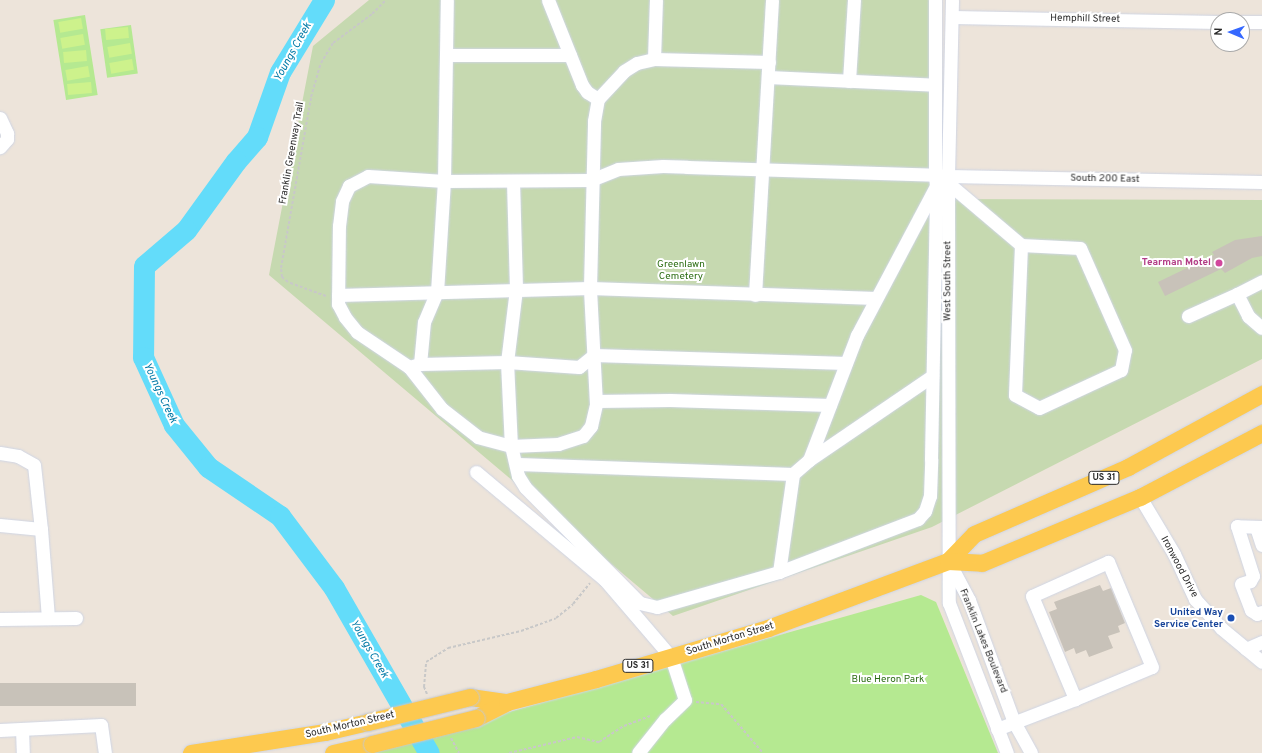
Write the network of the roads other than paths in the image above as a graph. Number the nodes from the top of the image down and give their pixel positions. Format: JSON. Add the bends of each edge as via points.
{"nodes":[{"id":1,"x":447,"y":0,"type":"edge"},
{"id":2,"x":548,"y":0,"type":"edge"},
{"id":3,"x":656,"y":0,"type":"edge"},
{"id":4,"x":772,"y":0,"type":"edge"},
{"id":5,"x":854,"y":0,"type":"edge"},
{"id":6,"x":935,"y":0,"type":"edge"},
{"id":7,"x":952,"y":0,"type":"edge"},
{"id":8,"x":952,"y":17,"type":"junction"},
{"id":9,"x":1210,"y":22,"type":"edge"},
{"id":10,"x":1250,"y":22,"type":"edge"},
{"id":11,"x":1262,"y":22,"type":"edge"},
{"id":12,"x":446,"y":55,"type":"junction"},
{"id":13,"x":570,"y":55,"type":"junction"},
{"id":14,"x":654,"y":59,"type":"junction"},
{"id":15,"x":769,"y":62,"type":"junction"},
{"id":16,"x":768,"y":77,"type":"junction"},
{"id":17,"x":849,"y":81,"type":"junction"},
{"id":18,"x":935,"y":85,"type":"junction"},
{"id":19,"x":598,"y":99,"type":"junction"},
{"id":20,"x":0,"y":118,"type":"edge"},
{"id":21,"x":0,"y":146,"type":"edge"},
{"id":22,"x":763,"y":169,"type":"junction"},
{"id":23,"x":591,"y":180,"type":"junction"},
{"id":24,"x":942,"y":180,"type":"junction"},
{"id":25,"x":444,"y":181,"type":"junction"},
{"id":26,"x":513,"y":181,"type":"junction"},
{"id":27,"x":1262,"y":182,"type":"edge"},
{"id":28,"x":1021,"y":245,"type":"junction"},
{"id":29,"x":1262,"y":281,"type":"edge"},
{"id":30,"x":590,"y":288,"type":"junction"},
{"id":31,"x":516,"y":289,"type":"junction"},
{"id":32,"x":437,"y":292,"type":"junction"},
{"id":33,"x":1237,"y":294,"type":"junction"},
{"id":34,"x":754,"y":295,"type":"junction"},
{"id":35,"x":876,"y":298,"type":"junction"},
{"id":36,"x":338,"y":299,"type":"junction"},
{"id":37,"x":1188,"y":316,"type":"dead end"},
{"id":38,"x":1262,"y":328,"type":"edge"},
{"id":39,"x":594,"y":355,"type":"junction"},
{"id":40,"x":507,"y":362,"type":"junction"},
{"id":41,"x":846,"y":363,"type":"junction"},
{"id":42,"x":414,"y":366,"type":"junction"},
{"id":43,"x":932,"y":376,"type":"junction"},
{"id":44,"x":1262,"y":394,"type":"edge"},
{"id":45,"x":596,"y":402,"type":"junction"},
{"id":46,"x":830,"y":405,"type":"junction"},
{"id":47,"x":1262,"y":433,"type":"edge"},
{"id":48,"x":512,"y":446,"type":"junction"},
{"id":49,"x":0,"y":453,"type":"edge"},
{"id":50,"x":809,"y":460,"type":"junction"},
{"id":51,"x":518,"y":464,"type":"junction"},
{"id":52,"x":476,"y":472,"type":"dead end"},
{"id":53,"x":793,"y":474,"type":"junction"},
{"id":54,"x":1140,"y":497,"type":"junction"},
{"id":55,"x":0,"y":525,"type":"edge"},
{"id":56,"x":1259,"y":527,"type":"edge"},
{"id":57,"x":41,"y":529,"type":"junction"},
{"id":58,"x":1262,"y":545,"type":"edge"},
{"id":59,"x":948,"y":561,"type":"junction"},
{"id":60,"x":779,"y":572,"type":"junction"},
{"id":61,"x":1262,"y":612,"type":"edge"},
{"id":62,"x":0,"y":618,"type":"edge"},
{"id":63,"x":48,"y":618,"type":"junction"},
{"id":64,"x":76,"y":618,"type":"dead end"},
{"id":65,"x":1262,"y":642,"type":"edge"},
{"id":66,"x":1246,"y":649,"type":"junction"},
{"id":67,"x":671,"y":656,"type":"junction"},
{"id":68,"x":990,"y":657,"type":"junction"},
{"id":69,"x":1262,"y":662,"type":"edge"},
{"id":70,"x":973,"y":664,"type":"junction"},
{"id":71,"x":1075,"y":699,"type":"junction"},
{"id":72,"x":507,"y":702,"type":"junction"},
{"id":73,"x":1014,"y":722,"type":"junction"},
{"id":74,"x":22,"y":728,"type":"junction"},
{"id":75,"x":997,"y":729,"type":"junction"},
{"id":76,"x":0,"y":730,"type":"edge"},
{"id":77,"x":325,"y":732,"type":"junction"},
{"id":78,"x":23,"y":753,"type":"edge"},
{"id":79,"x":106,"y":753,"type":"edge"},
{"id":80,"x":191,"y":753,"type":"edge"},
{"id":81,"x":325,"y":753,"type":"edge"},
{"id":82,"x":333,"y":753,"type":"edge"},
{"id":83,"x":638,"y":753,"type":"edge"},
{"id":84,"x":1007,"y":753,"type":"edge"},
{"id":85,"x":1031,"y":753,"type":"edge"}],
"edges":[{"from":1,"to":12,"type":"street"},
{"from":2,"to":13,"type":"street"},
{"from":3,"to":14,"type":"street"},
{"from":4,"to":15,"type":"street"},
{"from":5,"to":17,"type":"street"},
{"from":6,"to":18,"type":"street"},
{"from":7,"to":8,"type":"street","name":"West South Street"},
{"from":8,"to":9,"type":"street","name":"Hemphill Street"},
{"from":8,"to":24,"type":"street","name":"West South Street"},
{"from":10,"to":11,"type":"street"},
{"from":12,"to":13,"type":"street"},
{"from":12,"to":25,"type":"street"},
{"from":13,"to":19,"type":"street","via":[[582,85]]},
{"from":14,"to":15,"type":"street"},
{"from":14,"to":19,"type":"street","via":[[637,63],[624,71]]},
{"from":15,"to":16,"type":"street"},
{"from":16,"to":17,"type":"street"},
{"from":16,"to":22,"type":"street"},
{"from":17,"to":18,"type":"street"},
{"from":18,"to":24,"type":"street"},
{"from":19,"to":23,"type":"street","via":[[591,144]]},
{"from":20,"to":21,"type":"street","via":[[7,133]]},
{"from":22,"to":23,"type":"street","name":"South 200 East","via":[[635,167],[618,169]]},
{"from":22,"to":24,"type":"street","name":"South 200 East"},
{"from":22,"to":34,"type":"street"},
{"from":23,"to":26,"type":"street"},
{"from":23,"to":30,"type":"street"},
{"from":24,"to":27,"type":"street","name":"South 200 East"},
{"from":24,"to":28,"type":"street"},
{"from":24,"to":35,"type":"street"},
{"from":24,"to":43,"type":"street"},
{"from":24,"to":59,"type":"street","name":"West South Street"},
{"from":25,"to":26,"type":"street"},
{"from":25,"to":32,"type":"street"},
{"from":25,"to":36,"type":"street","via":[[368,176],[349,186],[342,201]]},
{"from":26,"to":31,"type":"street"},
{"from":28,"to":28,"type":"street","via":[[1015,395],[1039,408],[1121,370],[1125,350],[1080,248]]},
{"from":29,"to":33,"type":"street"},
{"from":30,"to":31,"type":"street"},
{"from":30,"to":34,"type":"street"},
{"from":30,"to":39,"type":"street"},
{"from":31,"to":32,"type":"street"},
{"from":31,"to":40,"type":"street"},
{"from":32,"to":36,"type":"street"},
{"from":32,"to":42,"type":"street","via":[[424,322]]},
{"from":33,"to":37,"type":"street"},
{"from":33,"to":38,"type":"street","via":[[1248,316]]},
{"from":34,"to":35,"type":"street"},
{"from":35,"to":41,"type":"street"},
{"from":36,"to":42,"type":"street","via":[[357,332]]},
{"from":39,"to":40,"type":"street","via":[[579,367]]},
{"from":39,"to":41,"type":"street"},
{"from":39,"to":45,"type":"street"},
{"from":40,"to":42,"type":"street"},
{"from":40,"to":48,"type":"street"},
{"from":41,"to":46,"type":"street"},
{"from":42,"to":48,"type":"street","via":[[442,409],[478,437]]},
{"from":43,"to":50,"type":"street"},
{"from":43,"to":60,"type":"street","via":[[930,496],[925,511],[918,519]]},
{"from":44,"to":59,"type":"main road","number":"US 31","via":[[1128,467],[974,534]]},
{"from":45,"to":46,"type":"street","via":[[670,400]]},
{"from":45,"to":48,"type":"street","via":[[591,426],[582,436],[558,444]]},
{"from":46,"to":50,"type":"street"},
{"from":47,"to":54,"type":"main road","number":"US 31"},
{"from":48,"to":51,"type":"street"},
{"from":49,"to":57,"type":"street","via":[[18,456],[34,465]]},
{"from":50,"to":53,"type":"street"},
{"from":51,"to":53,"type":"street"},
{"from":51,"to":60,"type":"street","via":[[518,476],[525,487],[645,606],[657,607]]},
{"from":52,"to":67,"type":"street","via":[[598,574]]},
{"from":53,"to":60,"type":"street"},
{"from":54,"to":59,"type":"main road","number":"US 31","via":[[982,563]]},
{"from":54,"to":66,"type":"street","name":"Ironwood Drive","via":[[1174,554],[1196,599],[1221,628]]},
{"from":55,"to":57,"type":"street"},
{"from":56,"to":58,"type":"street"},
{"from":56,"to":61,"type":"street","via":[[1237,526],[1253,576],[1250,581],[1241,584],[1251,610],[1257,614]]},
{"from":57,"to":63,"type":"street"},
{"from":59,"to":67,"type":"main road","name":"South Morton Street","number":"US 31","via":[[808,615]]},
{"from":59,"to":68,"type":"street","name":"Franklin Lakes Boulevard","via":[[969,600]]},
{"from":59,"to":70,"type":"street","name":"Franklin Lakes Boulevard","via":[[949,604]]},
{"from":62,"to":63,"type":"street"},
{"from":63,"to":64,"type":"street"},
{"from":65,"to":66,"type":"street"},
{"from":66,"to":69,"type":"street","name":"Ironwood Drive"},
{"from":67,"to":72,"type":"main road","name":"South Morton Street","number":"US 31"},
{"from":67,"to":83,"type":"street","via":[[685,700],[665,719]]},
{"from":68,"to":70,"type":"street"},
{"from":68,"to":73,"type":"street","name":"Franklin Lakes Boulevard"},
{"from":70,"to":75,"type":"street","name":"Franklin Lakes Boulevard"},
{"from":71,"to":71,"type":"street","via":[[1152,667],[1108,562],[1032,596]]},
{"from":71,"to":73,"type":"street"},
{"from":72,"to":77,"type":"main road","name":"South Morton Street","number":"US 31","bridge":true,"via":[[470,697]]},
{"from":72,"to":82,"type":"main road","name":"South Morton Street","number":"US 31","bridge":true,"via":[[476,718]]},
{"from":73,"to":75,"type":"street"},
{"from":73,"to":85,"type":"street","name":"Franklin Lakes Boulevard"},
{"from":74,"to":76,"type":"street"},
{"from":74,"to":78,"type":"street"},
{"from":74,"to":79,"type":"street","via":[[101,725]]},
{"from":75,"to":84,"type":"street","name":"Franklin Lakes Boulevard"},
{"from":77,"to":80,"type":"main road","name":"South Morton Street","number":"US 31"},
{"from":77,"to":81,"type":"main road"}]}
